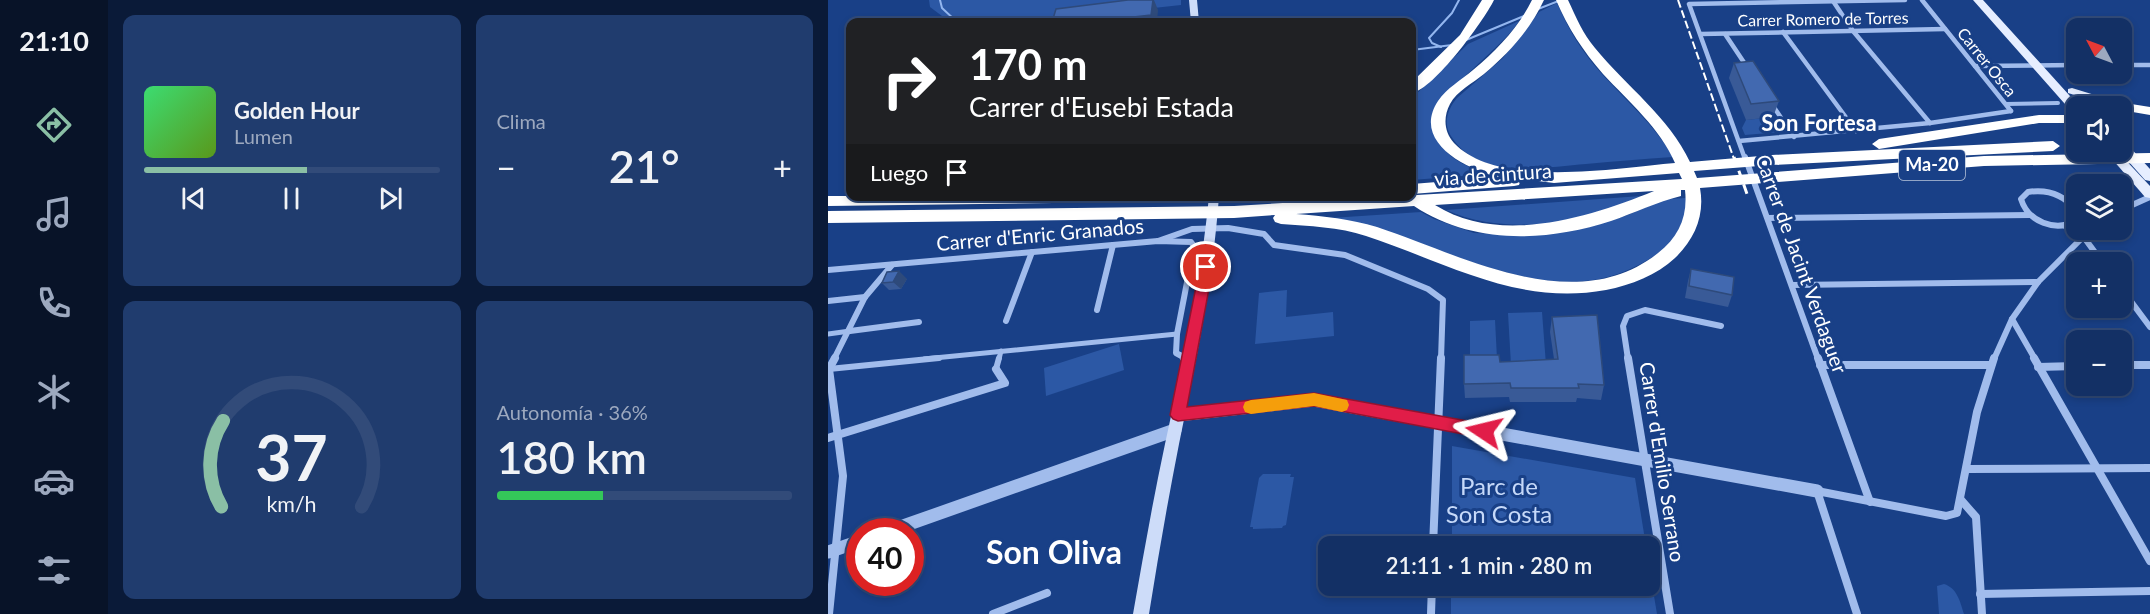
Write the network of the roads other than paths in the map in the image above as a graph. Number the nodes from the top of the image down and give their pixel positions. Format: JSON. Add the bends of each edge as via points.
{"nodes":[{"id":1,"x":1193,"y":0,"type":"edge"},
{"id":2,"x":1488,"y":0,"type":"edge"},
{"id":3,"x":1905,"y":0,"type":"edge"},
{"id":4,"x":1922,"y":0,"type":"edge"},
{"id":5,"x":1978,"y":0,"type":"edge"},
{"id":6,"x":1989,"y":0,"type":"edge"},
{"id":7,"x":1537,"y":1,"type":"edge"},
{"id":8,"x":1833,"y":1,"type":"edge"},
{"id":9,"x":1562,"y":2,"type":"edge"},
{"id":10,"x":1195,"y":18,"type":"edge"},
{"id":11,"x":1945,"y":29,"type":"junction"},
{"id":12,"x":1852,"y":31,"type":"junction"},
{"id":13,"x":1783,"y":32,"type":"junction"},
{"id":14,"x":1701,"y":33,"type":"junction"},
{"id":15,"x":1725,"y":34,"type":"junction"},
{"id":16,"x":1454,"y":49,"type":"junction"},
{"id":17,"x":2034,"y":64,"type":"junction"},
{"id":18,"x":2048,"y":65,"type":"junction"},
{"id":19,"x":2066,"y":65,"type":"edge"},
{"id":20,"x":2132,"y":65,"type":"edge"},
{"id":21,"x":2150,"y":65,"type":"edge"},
{"id":22,"x":1975,"y":66,"type":"junction"},
{"id":23,"x":1749,"y":70,"type":"edge"},
{"id":24,"x":1416,"y":81,"type":"edge"},
{"id":25,"x":1416,"y":85,"type":"edge"},
{"id":26,"x":2066,"y":97,"type":"edge"},
{"id":27,"x":1768,"y":99,"type":"edge"},
{"id":28,"x":2066,"y":99,"type":"edge"},
{"id":29,"x":2066,"y":101,"type":"edge"},
{"id":30,"x":2006,"y":104,"type":"junction"},
{"id":31,"x":2066,"y":104,"type":"edge"},
{"id":32,"x":2150,"y":106,"type":"edge"},
{"id":33,"x":2132,"y":107,"type":"edge"},
{"id":34,"x":2132,"y":108,"type":"edge"},
{"id":35,"x":2150,"y":111,"type":"edge"},
{"id":36,"x":2039,"y":119,"type":"junction"},
{"id":37,"x":2066,"y":119,"type":"edge"},
{"id":38,"x":1930,"y":123,"type":"junction"},
{"id":39,"x":1856,"y":131,"type":"junction"},
{"id":40,"x":1794,"y":137,"type":"junction"},
{"id":41,"x":1739,"y":141,"type":"junction"},
{"id":42,"x":2132,"y":145,"type":"edge"},
{"id":43,"x":2150,"y":146,"type":"edge"},
{"id":44,"x":2066,"y":150,"type":"edge"},
{"id":45,"x":2066,"y":151,"type":"edge"},
{"id":46,"x":2132,"y":156,"type":"edge"},
{"id":47,"x":2132,"y":157,"type":"edge"},
{"id":48,"x":2150,"y":158,"type":"edge"},
{"id":49,"x":1772,"y":160,"type":"junction"},
{"id":50,"x":2121,"y":162,"type":"edge"},
{"id":51,"x":2150,"y":177,"type":"edge"},
{"id":52,"x":1554,"y":178,"type":"junction"},
{"id":53,"x":1416,"y":189,"type":"edge"},
{"id":54,"x":1653,"y":192,"type":"junction"},
{"id":55,"x":2150,"y":195,"type":"edge"},
{"id":56,"x":1416,"y":199,"type":"edge"},
{"id":57,"x":831,"y":200,"type":"edge"},
{"id":58,"x":846,"y":200,"type":"edge"},
{"id":59,"x":1214,"y":201,"type":"edge"},
{"id":60,"x":1201,"y":202,"type":"edge"},
{"id":61,"x":2066,"y":202,"type":"edge"},
{"id":62,"x":2132,"y":204,"type":"edge"},
{"id":63,"x":2031,"y":214,"type":"junction"},
{"id":64,"x":828,"y":217,"type":"edge"},
{"id":65,"x":1230,"y":217,"type":"junction"},
{"id":66,"x":1768,"y":218,"type":"junction"},
{"id":67,"x":2066,"y":224,"type":"edge"},
{"id":68,"x":2063,"y":225,"type":"junction"},
{"id":69,"x":2066,"y":227,"type":"edge"},
{"id":70,"x":2080,"y":240,"type":"edge"},
{"id":71,"x":2085,"y":240,"type":"edge"},
{"id":72,"x":1158,"y":242,"type":"junction"},
{"id":73,"x":1113,"y":245,"type":"junction"},
{"id":74,"x":1032,"y":252,"type":"junction"},
{"id":75,"x":2094,"y":252,"type":"edge"},
{"id":76,"x":892,"y":265,"type":"junction"},
{"id":77,"x":828,"y":270,"type":"edge"},
{"id":78,"x":2038,"y":282,"type":"junction"},
{"id":79,"x":1792,"y":285,"type":"junction"},
{"id":80,"x":865,"y":297,"type":"junction"},
{"id":81,"x":828,"y":301,"type":"edge"},
{"id":82,"x":2132,"y":303,"type":"edge"},
{"id":83,"x":1097,"y":310,"type":"dead end"},
{"id":84,"x":2012,"y":319,"type":"junction"},
{"id":85,"x":1006,"y":321,"type":"dead end"},
{"id":86,"x":919,"y":322,"type":"dead end"},
{"id":87,"x":1721,"y":326,"type":"dead end"},
{"id":88,"x":2150,"y":327,"type":"edge"},
{"id":89,"x":850,"y":331,"type":"junction"},
{"id":90,"x":828,"y":334,"type":"edge"},
{"id":91,"x":1177,"y":334,"type":"junction"},
{"id":92,"x":1001,"y":351,"type":"junction"},
{"id":93,"x":1190,"y":362,"type":"junction"},
{"id":94,"x":1820,"y":365,"type":"junction"},
{"id":95,"x":1991,"y":365,"type":"junction"},
{"id":96,"x":2132,"y":365,"type":"edge"},
{"id":97,"x":2150,"y":365,"type":"edge"},
{"id":98,"x":2066,"y":367,"type":"edge"},
{"id":99,"x":2038,"y":368,"type":"junction"},
{"id":100,"x":828,"y":369,"type":"edge"},
{"id":101,"x":996,"y":369,"type":"joint"},
{"id":102,"x":1178,"y":415,"type":"junction"},
{"id":103,"x":1437,"y":423,"type":"junction"},
{"id":104,"x":1175,"y":430,"type":"junction"},
{"id":105,"x":838,"y":435,"type":"junction"},
{"id":106,"x":828,"y":438,"type":"edge"},
{"id":107,"x":1645,"y":459,"type":"junction"},
{"id":108,"x":2150,"y":468,"type":"edge"},
{"id":109,"x":1967,"y":469,"type":"junction"},
{"id":110,"x":2097,"y":469,"type":"junction"},
{"id":111,"x":1817,"y":491,"type":"junction"},
{"id":112,"x":1961,"y":500,"type":"junction"},
{"id":113,"x":1870,"y":502,"type":"junction"},
{"id":114,"x":924,"y":519,"type":"edge"},
{"id":115,"x":1433,"y":536,"type":"edge"},
{"id":116,"x":833,"y":550,"type":"edge"},
{"id":117,"x":2150,"y":561,"type":"edge"},
{"id":118,"x":2150,"y":591,"type":"edge"},
{"id":119,"x":1047,"y":593,"type":"dead end"},
{"id":120,"x":1980,"y":594,"type":"junction"},
{"id":121,"x":1432,"y":596,"type":"edge"},
{"id":122,"x":829,"y":614,"type":"edge"},
{"id":123,"x":993,"y":614,"type":"edge"},
{"id":124,"x":1141,"y":614,"type":"edge"},
{"id":125,"x":1431,"y":614,"type":"edge"},
{"id":126,"x":1670,"y":614,"type":"edge"},
{"id":127,"x":1857,"y":614,"type":"edge"},
{"id":128,"x":1982,"y":614,"type":"edge"}],
"edges":[{"from":1,"to":10,"type":"main road"},
{"from":2,"to":16,"type":"highway"},
{"from":3,"to":8,"type":"street"},
{"from":4,"to":11,"type":"street","name":"Carrer Osca"},
{"from":5,"to":17,"type":"main road"},
{"from":6,"to":18,"type":"main road"},
{"from":7,"to":52,"type":"highway","via":[[1526,22],[1491,61],[1448,98],[1440,111],[1438,127],[1452,150],[1472,163],[1500,172]]},
{"from":8,"to":12,"type":"street"},
{"from":8,"to":14,"type":"street","name":"Carrer de Jacint Verdaguer","via":[[1689,4]]},
{"from":9,"to":65,"type":"highway","via":[[1586,47],[1665,133],[1689,176],[1695,200],[1691,222],[1678,245],[1655,264],[1607,284],[1568,289],[1529,286],[1491,277],[1357,228]]},
{"from":11,"to":12,"type":"street","name":"Carrer Romero de Torres"},
{"from":11,"to":22,"type":"street","name":"Carrer Osca"},
{"from":12,"to":13,"type":"street","name":"Carrer Romero de Torres"},
{"from":12,"to":38,"type":"street"},
{"from":13,"to":15,"type":"street","name":"Carrer Romero de Torres"},
{"from":13,"to":39,"type":"street"},
{"from":14,"to":15,"type":"street","name":"Carrer Romero de Torres"},
{"from":14,"to":41,"type":"street","name":"Carrer de Jacint Verdaguer"},
{"from":15,"to":23,"type":"street"},
{"from":16,"to":24,"type":"highway"},
{"from":16,"to":25,"type":"highway"},
{"from":17,"to":18,"type":"street"},
{"from":17,"to":22,"type":"street"},
{"from":17,"to":28,"type":"main road"},
{"from":18,"to":19,"type":"street"},
{"from":18,"to":26,"type":"main road"},
{"from":20,"to":21,"type":"street"},
{"from":22,"to":30,"type":"street","name":"Carrer Osca"},
{"from":27,"to":40,"type":"street"},
{"from":29,"to":30,"type":"street"},
{"from":30,"to":38,"type":"street","name":"Carrer Osca","via":[[2011,111]]},
{"from":31,"to":36,"type":"highway"},
{"from":32,"to":33,"type":"street"},
{"from":34,"to":35,"type":"highway"},
{"from":36,"to":37,"type":"highway"},
{"from":36,"to":49,"type":"highway","via":[[1890,143],[1790,153]]},
{"from":38,"to":39,"type":"street"},
{"from":39,"to":40,"type":"street"},
{"from":40,"to":41,"type":"street"},
{"from":41,"to":66,"type":"street","name":"Carrer de Jacint Verdaguer"},
{"from":42,"to":43,"type":"highway"},
{"from":44,"to":49,"type":"highway","number":"Ma-20"},
{"from":45,"to":54,"type":"highway","number":"Ma-20","via":[[1690,184],[1674,192]]},
{"from":46,"to":48,"type":"highway","number":"Ma-20"},
{"from":47,"to":51,"type":"main road"},
{"from":49,"to":52,"type":"highway","number":"Ma-20"},
{"from":50,"to":55,"type":"main road"},
{"from":52,"to":53,"type":"highway","name":"via de cintura","number":"Ma-20"},
{"from":54,"to":56,"type":"highway","via":[[1615,214],[1574,225],[1515,229],[1466,224],[1433,211]]},
{"from":54,"to":65,"type":"highway","name":"via de cintura","via":[[1620,188]]},
{"from":55,"to":62,"type":"street"},
{"from":57,"to":58,"type":"highway"},
{"from":59,"to":93,"type":"main road"},
{"from":60,"to":64,"type":"highway","name":"via de cintura"},
{"from":60,"to":65,"type":"highway","name":"via de cintura"},
{"from":61,"to":63,"type":"street","via":[[2035,190],[2024,195],[2022,204]]},
{"from":63,"to":66,"type":"street"},
{"from":63,"to":68,"type":"street","via":[[2047,223]]},
{"from":65,"to":72,"type":"street"},
{"from":65,"to":103,"type":"street","via":[[1264,234],[1274,244],[1345,255],[1428,289],[1443,300]]},
{"from":66,"to":79,"type":"street","name":"Carrer de Jacint Verdaguer"},
{"from":67,"to":68,"type":"street"},
{"from":68,"to":69,"type":"street"},
{"from":70,"to":78,"type":"street"},
{"from":71,"to":75,"type":"street"},
{"from":72,"to":73,"type":"street","name":"Carrer d'Enric Granados"},
{"from":72,"to":91,"type":"street","name":"Carrer d'Enric Granados","via":[[1191,242],[1194,246]]},
{"from":73,"to":74,"type":"street","name":"Carrer d'Enric Granados"},
{"from":73,"to":83,"type":"street"},
{"from":74,"to":76,"type":"street","name":"Carrer d'Enric Granados"},
{"from":74,"to":85,"type":"street"},
{"from":76,"to":77,"type":"street","name":"Carrer d'Enric Granados"},
{"from":76,"to":80,"type":"street"},
{"from":78,"to":79,"type":"street"},
{"from":78,"to":84,"type":"street"},
{"from":79,"to":94,"type":"street","name":"Carrer de Jacint Verdaguer"},
{"from":80,"to":81,"type":"street"},
{"from":80,"to":89,"type":"street"},
{"from":82,"to":88,"type":"street"},
{"from":84,"to":95,"type":"street"},
{"from":84,"to":99,"type":"street"},
{"from":86,"to":89,"type":"street"},
{"from":87,"to":107,"type":"street","name":"Carrer d'Emilio Serrano","via":[[1645,310],[1627,316],[1623,326]]},
{"from":89,"to":90,"type":"street"},
{"from":89,"to":100,"type":"street"},
{"from":91,"to":92,"type":"street"},
{"from":91,"to":93,"type":"street","via":[[1176,353]]},
{"from":92,"to":100,"type":"street"},
{"from":92,"to":101,"type":"street"},
{"from":93,"to":102,"type":"main road"},
{"from":94,"to":95,"type":"street"},
{"from":94,"to":113,"type":"street","name":"Carrer de Jacint Verdaguer"},
{"from":95,"to":109,"type":"street","via":[[1977,412]]},
{"from":96,"to":97,"type":"street"},
{"from":98,"to":99,"type":"street"},
{"from":99,"to":110,"type":"street"},
{"from":100,"to":105,"type":"street"},
{"from":101,"to":105,"type":"street","via":[[1005,383]]},
{"from":102,"to":103,"type":"street","via":[[1314,400]]},
{"from":102,"to":104,"type":"main road"},
{"from":103,"to":107,"type":"street"},
{"from":103,"to":115,"type":"street"},
{"from":104,"to":114,"type":"street"},
{"from":104,"to":124,"type":"main road"},
{"from":105,"to":106,"type":"street"},
{"from":105,"to":116,"type":"street","via":[[843,476]]},
{"from":107,"to":111,"type":"street"},
{"from":107,"to":126,"type":"street","name":"Carrer d'Emilio Serrano"},
{"from":108,"to":110,"type":"street"},
{"from":109,"to":110,"type":"street"},
{"from":109,"to":112,"type":"street"},
{"from":110,"to":117,"type":"street"},
{"from":111,"to":113,"type":"street"},
{"from":111,"to":127,"type":"street"},
{"from":112,"to":113,"type":"street","via":[[1957,513],[1946,516]]},
{"from":112,"to":120,"type":"street","via":[[1976,517]]},
{"from":116,"to":122,"type":"street"},
{"from":118,"to":120,"type":"street"},
{"from":119,"to":123,"type":"street"},
{"from":120,"to":128,"type":"street"},
{"from":121,"to":125,"type":"street"}]}
